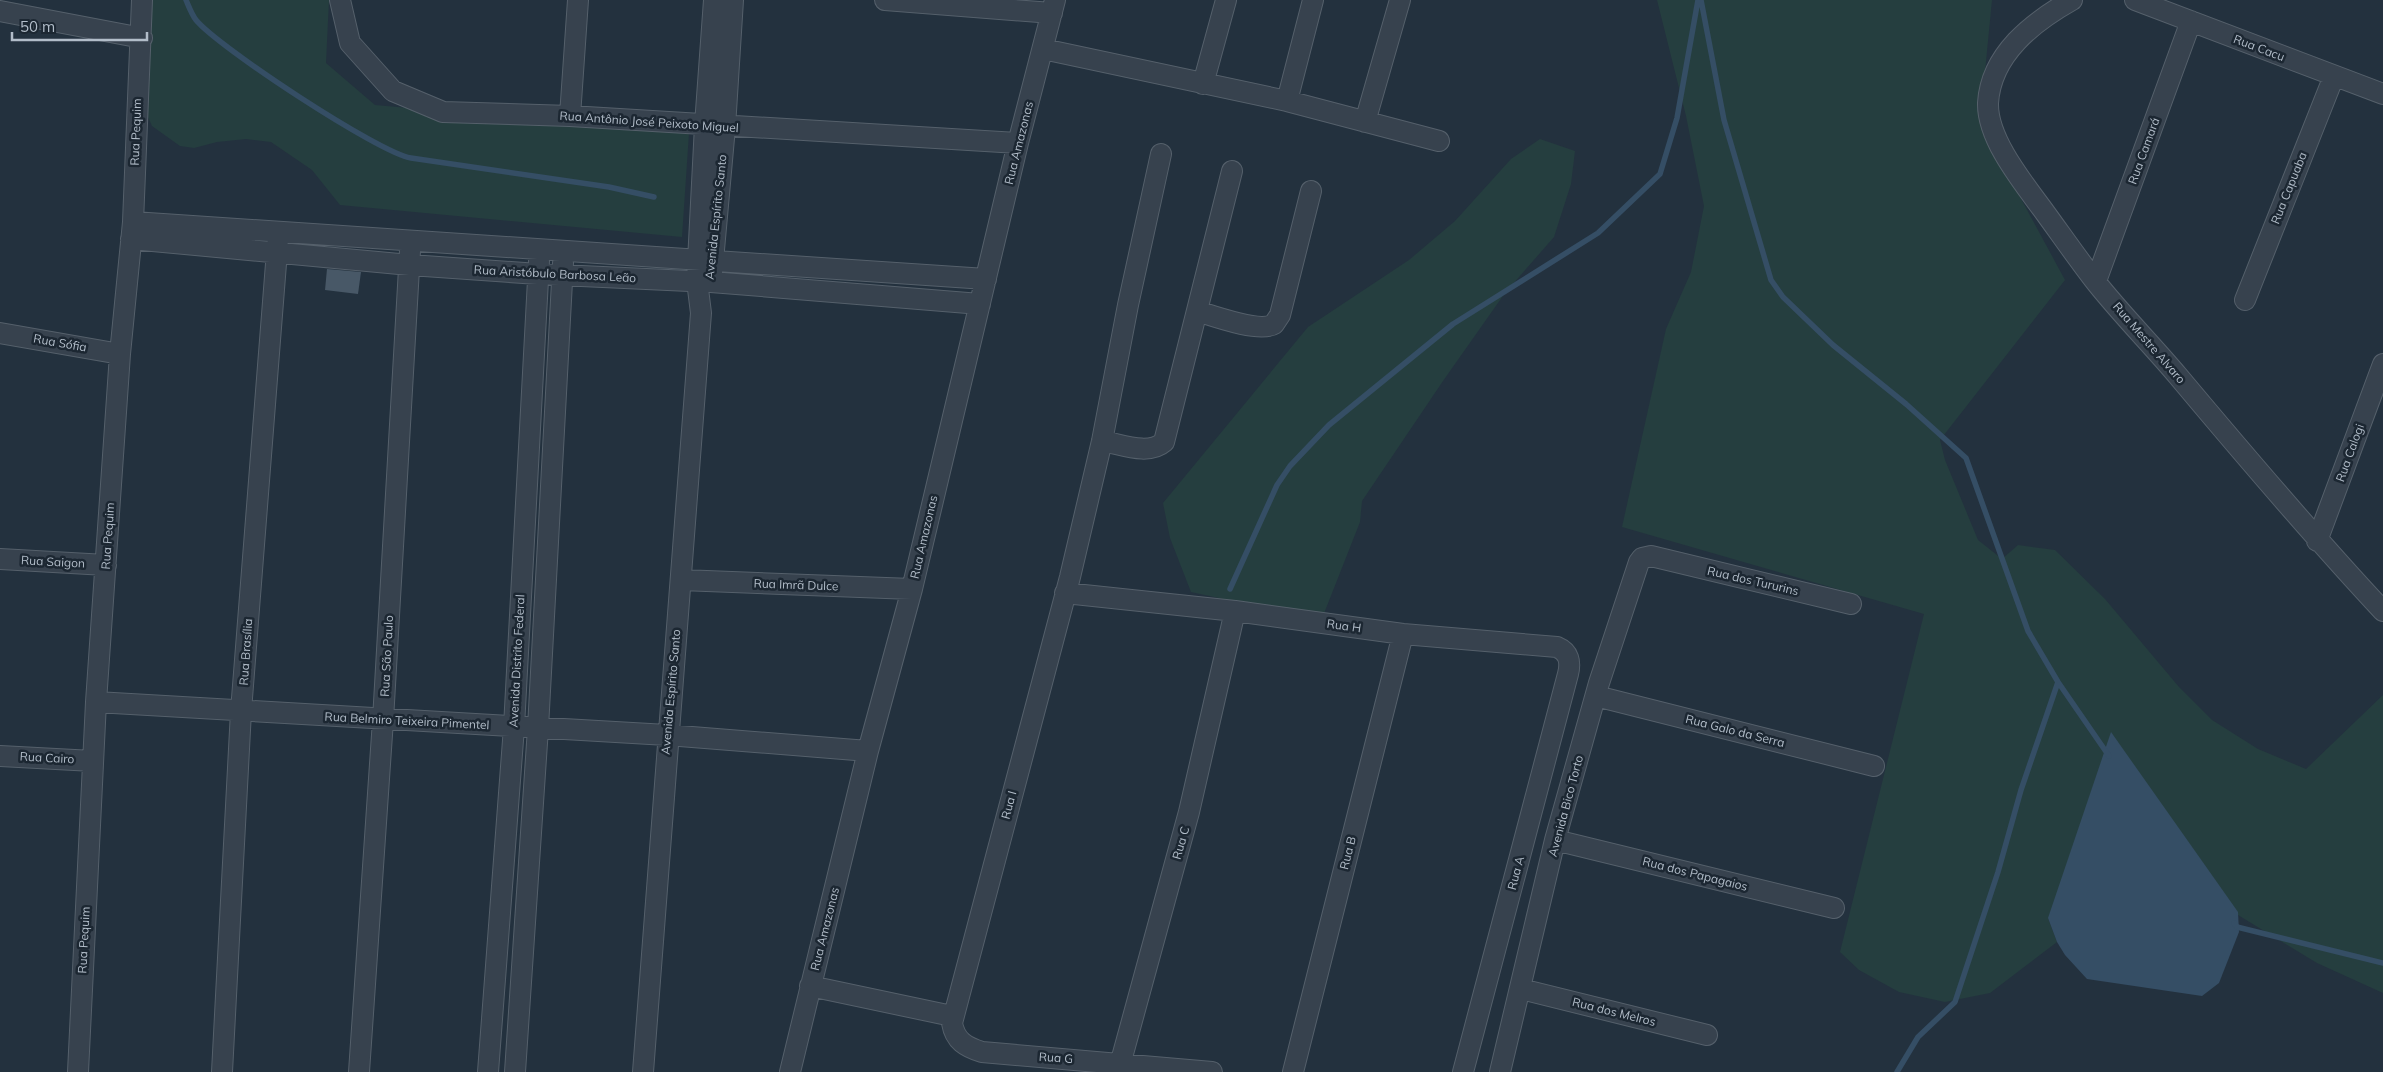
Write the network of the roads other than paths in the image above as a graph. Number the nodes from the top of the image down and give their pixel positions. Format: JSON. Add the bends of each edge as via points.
{"nodes":[{"id":1,"x":142,"y":0,"type":"edge"},
{"id":2,"x":340,"y":0,"type":"edge"},
{"id":3,"x":578,"y":0,"type":"edge"},
{"id":4,"x":714,"y":0,"type":"edge"},
{"id":5,"x":733,"y":0,"type":"edge"},
{"id":6,"x":885,"y":0,"type":"edge"},
{"id":7,"x":1226,"y":0,"type":"edge"},
{"id":8,"x":1313,"y":0,"type":"edge"},
{"id":9,"x":1400,"y":0,"type":"edge"},
{"id":10,"x":2072,"y":0,"type":"edge"},
{"id":11,"x":2135,"y":0,"type":"edge"},
{"id":12,"x":1053,"y":7,"type":"edge"},
{"id":13,"x":0,"y":11,"type":"edge"},
{"id":14,"x":2190,"y":21,"type":"junction"},
{"id":15,"x":142,"y":38,"type":"junction"},
{"id":16,"x":1044,"y":49,"type":"junction"},
{"id":17,"x":2334,"y":76,"type":"junction"},
{"id":18,"x":1203,"y":84,"type":"junction"},
{"id":19,"x":2383,"y":94,"type":"edge"},
{"id":20,"x":1287,"y":101,"type":"junction"},
{"id":21,"x":570,"y":116,"type":"junction"},
{"id":22,"x":1365,"y":122,"type":"junction"},
{"id":23,"x":705,"y":125,"type":"junction"},
{"id":24,"x":725,"y":127,"type":"junction"},
{"id":25,"x":1439,"y":141,"type":"dead end"},
{"id":26,"x":1018,"y":143,"type":"junction"},
{"id":27,"x":1161,"y":154,"type":"dead end"},
{"id":28,"x":1232,"y":171,"type":"dead end"},
{"id":29,"x":1311,"y":192,"type":"dead end"},
{"id":30,"x":132,"y":230,"type":"junction"},
{"id":31,"x":278,"y":232,"type":"junction"},
{"id":32,"x":410,"y":240,"type":"junction"},
{"id":33,"x":539,"y":249,"type":"junction"},
{"id":34,"x":564,"y":251,"type":"junction"},
{"id":35,"x":277,"y":252,"type":"junction"},
{"id":36,"x":706,"y":259,"type":"junction"},
{"id":37,"x":410,"y":265,"type":"junction"},
{"id":38,"x":538,"y":274,"type":"junction"},
{"id":39,"x":563,"y":275,"type":"junction"},
{"id":40,"x":986,"y":279,"type":"junction"},
{"id":41,"x":2096,"y":281,"type":"junction"},
{"id":42,"x":704,"y":282,"type":"junction"},
{"id":43,"x":2245,"y":300,"type":"dead end"},
{"id":44,"x":980,"y":304,"type":"junction"},
{"id":45,"x":1197,"y":311,"type":"junction"},
{"id":46,"x":0,"y":333,"type":"edge"},
{"id":47,"x":120,"y":354,"type":"junction"},
{"id":48,"x":2383,"y":364,"type":"edge"},
{"id":49,"x":1102,"y":441,"type":"junction"},
{"id":50,"x":2318,"y":541,"type":"junction"},
{"id":51,"x":1656,"y":557,"type":"joint"},
{"id":52,"x":0,"y":559,"type":"edge"},
{"id":53,"x":106,"y":565,"type":"junction"},
{"id":54,"x":681,"y":580,"type":"junction"},
{"id":55,"x":912,"y":590,"type":"junction"},
{"id":56,"x":1065,"y":593,"type":"junction"},
{"id":57,"x":1851,"y":604,"type":"dead end"},
{"id":58,"x":1234,"y":611,"type":"junction"},
{"id":59,"x":2383,"y":612,"type":"edge"},
{"id":60,"x":1403,"y":634,"type":"junction"},
{"id":61,"x":1568,"y":674,"type":"junction"},
{"id":62,"x":1598,"y":689,"type":"junction"},
{"id":63,"x":96,"y":702,"type":"junction"},
{"id":64,"x":241,"y":711,"type":"junction"},
{"id":65,"x":383,"y":720,"type":"junction"},
{"id":66,"x":514,"y":727,"type":"junction"},
{"id":67,"x":538,"y":728,"type":"junction"},
{"id":68,"x":667,"y":735,"type":"junction"},
{"id":69,"x":868,"y":751,"type":"junction"},
{"id":70,"x":0,"y":756,"type":"edge"},
{"id":71,"x":93,"y":760,"type":"junction"},
{"id":72,"x":1874,"y":766,"type":"dead end"},
{"id":73,"x":1556,"y":840,"type":"junction"},
{"id":74,"x":1834,"y":908,"type":"dead end"},
{"id":75,"x":810,"y":986,"type":"junction"},
{"id":76,"x":1521,"y":989,"type":"junction"},
{"id":77,"x":952,"y":1016,"type":"junction"},
{"id":78,"x":1707,"y":1035,"type":"dead end"},
{"id":79,"x":1119,"y":1067,"type":"edge"},
{"id":80,"x":78,"y":1072,"type":"edge"},
{"id":81,"x":222,"y":1072,"type":"edge"},
{"id":82,"x":359,"y":1072,"type":"edge"},
{"id":83,"x":488,"y":1072,"type":"edge"},
{"id":84,"x":515,"y":1072,"type":"edge"},
{"id":85,"x":643,"y":1072,"type":"edge"},
{"id":86,"x":790,"y":1072,"type":"edge"},
{"id":87,"x":1212,"y":1072,"type":"edge"},
{"id":88,"x":1293,"y":1072,"type":"edge"},
{"id":89,"x":1463,"y":1072,"type":"edge"},
{"id":90,"x":1500,"y":1072,"type":"edge"}],
"edges":[{"from":1,"to":15,"type":"street","name":"Rua Pequim"},
{"from":2,"to":21,"type":"street","name":"Rua Antônio José Peixoto Miguel","via":[[350,43],[393,91],[443,112]]},
{"from":3,"to":21,"type":"street"},
{"from":4,"to":23,"type":"street","name":"Avenida Espírito Santo"},
{"from":5,"to":24,"type":"street","name":"Avenida Espírito Santo"},
{"from":6,"to":12,"type":"street"},
{"from":7,"to":18,"type":"street"},
{"from":8,"to":20,"type":"street"},
{"from":9,"to":22,"type":"street"},
{"from":10,"to":41,"type":"street","name":"Rua Mestre Alvaro","via":[[2033,24],[2012,45],[1996,73],[1988,103],[2000,144],[2017,174]]},
{"from":11,"to":14,"type":"street","name":"Rua Cacu"},
{"from":12,"to":16,"type":"street","name":"Rua Amazonas"},
{"from":13,"to":15,"type":"street"},
{"from":14,"to":17,"type":"street","name":"Rua Cacu"},
{"from":14,"to":41,"type":"street","name":"Rua Camará"},
{"from":15,"to":30,"type":"street","name":"Rua Pequim"},
{"from":16,"to":18,"type":"street"},
{"from":16,"to":26,"type":"street","name":"Rua Amazonas"},
{"from":17,"to":19,"type":"street","name":"Rua Cacu"},
{"from":17,"to":43,"type":"street","name":"Rua Capuaba"},
{"from":18,"to":20,"type":"street"},
{"from":20,"to":22,"type":"street"},
{"from":21,"to":23,"type":"street","name":"Rua Antônio José Peixoto Miguel"},
{"from":22,"to":25,"type":"street"},
{"from":23,"to":24,"type":"street","name":"Rua Antônio José Peixoto Miguel"},
{"from":23,"to":36,"type":"street","name":"Avenida Espírito Santo"},
{"from":24,"to":26,"type":"street","name":"Rua Antônio José Peixoto Miguel"},
{"from":24,"to":36,"type":"street","name":"Avenida Espírito Santo"},
{"from":26,"to":40,"type":"street","name":"Rua Amazonas"},
{"from":27,"to":49,"type":"street","name":"Rua I"},
{"from":28,"to":45,"type":"street"},
{"from":29,"to":45,"type":"street","via":[[1280,315],[1274,324],[1266,327],[1235,322]]},
{"from":30,"to":31,"type":"street"},
{"from":30,"to":35,"type":"street","name":"Rua Aristóbulo Barbosa Leão"},
{"from":30,"to":47,"type":"street","name":"Rua Pequim"},
{"from":31,"to":32,"type":"street"},
{"from":31,"to":35,"type":"street","name":"Rua Brasília"},
{"from":32,"to":33,"type":"street"},
{"from":32,"to":37,"type":"street","name":"Rua São Paulo"},
{"from":33,"to":34,"type":"street"},
{"from":33,"to":38,"type":"street","name":"Avenida Distrito Federal"},
{"from":34,"to":36,"type":"street"},
{"from":34,"to":39,"type":"street","name":"Avenida Distrito Federal"},
{"from":35,"to":37,"type":"street","name":"Rua Aristóbulo Barbosa Leão"},
{"from":35,"to":64,"type":"street","name":"Rua Brasília"},
{"from":36,"to":40,"type":"street"},
{"from":36,"to":42,"type":"street","name":"Avenida Espírito Santo"},
{"from":37,"to":38,"type":"street","name":"Rua Aristóbulo Barbosa Leão"},
{"from":37,"to":65,"type":"street","name":"Rua São Paulo"},
{"from":38,"to":39,"type":"street","name":"Rua Aristóbulo Barbosa Leão"},
{"from":38,"to":66,"type":"street","name":"Avenida Distrito Federal"},
{"from":39,"to":42,"type":"street","name":"Rua Aristóbulo Barbosa Leão"},
{"from":39,"to":67,"type":"street","name":"Avenida Distrito Federal"},
{"from":40,"to":44,"type":"street","name":"Rua Amazonas"},
{"from":41,"to":50,"type":"street","name":"Rua Mestre Alvaro"},
{"from":42,"to":44,"type":"street","name":"Rua Aristóbulo Barbosa Leão"},
{"from":42,"to":54,"type":"street","name":"Avenida Espírito Santo"},
{"from":44,"to":55,"type":"street","name":"Rua Amazonas"},
{"from":45,"to":49,"type":"street","via":[[1164,442],[1147,449]]},
{"from":46,"to":47,"type":"street","name":"Rua Sófia"},
{"from":47,"to":53,"type":"street","name":"Rua Pequim"},
{"from":48,"to":50,"type":"street","name":"Rua Calogi"},
{"from":49,"to":56,"type":"street","name":"Rua I"},
{"from":50,"to":59,"type":"street","name":"Rua Mestre Alvaro"},
{"from":51,"to":57,"type":"street","name":"Rua dos Tururins"},
{"from":51,"to":62,"type":"street","name":"Avenida Bico Torto","via":[[1646,557],[1639,562]]},
{"from":52,"to":53,"type":"street","name":"Rua Saigon"},
{"from":53,"to":63,"type":"street","name":"Rua Pequim"},
{"from":54,"to":55,"type":"street","name":"Rua Imrã Dulce"},
{"from":54,"to":68,"type":"street","name":"Avenida Espírito Santo"},
{"from":55,"to":69,"type":"street","name":"Rua Amazonas"},
{"from":56,"to":58,"type":"street","name":"Rua H"},
{"from":56,"to":77,"type":"street","name":"Rua I"},
{"from":58,"to":60,"type":"street","name":"Rua H"},
{"from":58,"to":79,"type":"street","name":"Rua C","via":[[1190,812]]},
{"from":60,"to":61,"type":"street","name":"Rua H","via":[[1557,647],[1568,657]]},
{"from":60,"to":88,"type":"street","name":"Rua B"},
{"from":61,"to":62,"type":"street"},
{"from":61,"to":89,"type":"street","name":"Rua A"},
{"from":62,"to":72,"type":"street","name":"Rua Galo da Serra"},
{"from":62,"to":73,"type":"street","name":"Avenida Bico Torto"},
{"from":63,"to":64,"type":"street","name":"Rua Belmiro Teixeira Pimentel"},
{"from":63,"to":71,"type":"street","name":"Rua Pequim"},
{"from":64,"to":65,"type":"street","name":"Rua Belmiro Teixeira Pimentel"},
{"from":64,"to":81,"type":"street","name":"Rua Brasília"},
{"from":65,"to":66,"type":"street","name":"Rua Belmiro Teixeira Pimentel"},
{"from":65,"to":82,"type":"street","name":"Rua São Paulo"},
{"from":66,"to":67,"type":"street","name":"Rua Belmiro Teixeira Pimentel"},
{"from":66,"to":83,"type":"street","name":"Avenida Distrito Federal"},
{"from":67,"to":68,"type":"street","name":"Rua Belmiro Teixeira Pimentel"},
{"from":67,"to":84,"type":"street","name":"Avenida Distrito Federal"},
{"from":68,"to":69,"type":"street","name":"Rua Belmiro Teixeira Pimentel"},
{"from":68,"to":85,"type":"street","name":"Avenida Espírito Santo"},
{"from":69,"to":75,"type":"street","name":"Rua Amazonas"},
{"from":70,"to":71,"type":"street","name":"Rua Cairo"},
{"from":71,"to":80,"type":"street","name":"Rua Pequim"},
{"from":73,"to":74,"type":"street","name":"Rua dos Papagaios"},
{"from":73,"to":76,"type":"street","name":"Avenida Bico Torto"},
{"from":75,"to":77,"type":"street"},
{"from":75,"to":86,"type":"street","name":"Rua Amazonas"},
{"from":76,"to":78,"type":"street","name":"Rua dos Melros"},
{"from":76,"to":90,"type":"street","name":"Avenida Bico Torto"},
{"from":77,"to":79,"type":"street","name":"Rua G","via":[[958,1039],[974,1049]]},
{"from":79,"to":87,"type":"street","name":"Rua G"}]}
